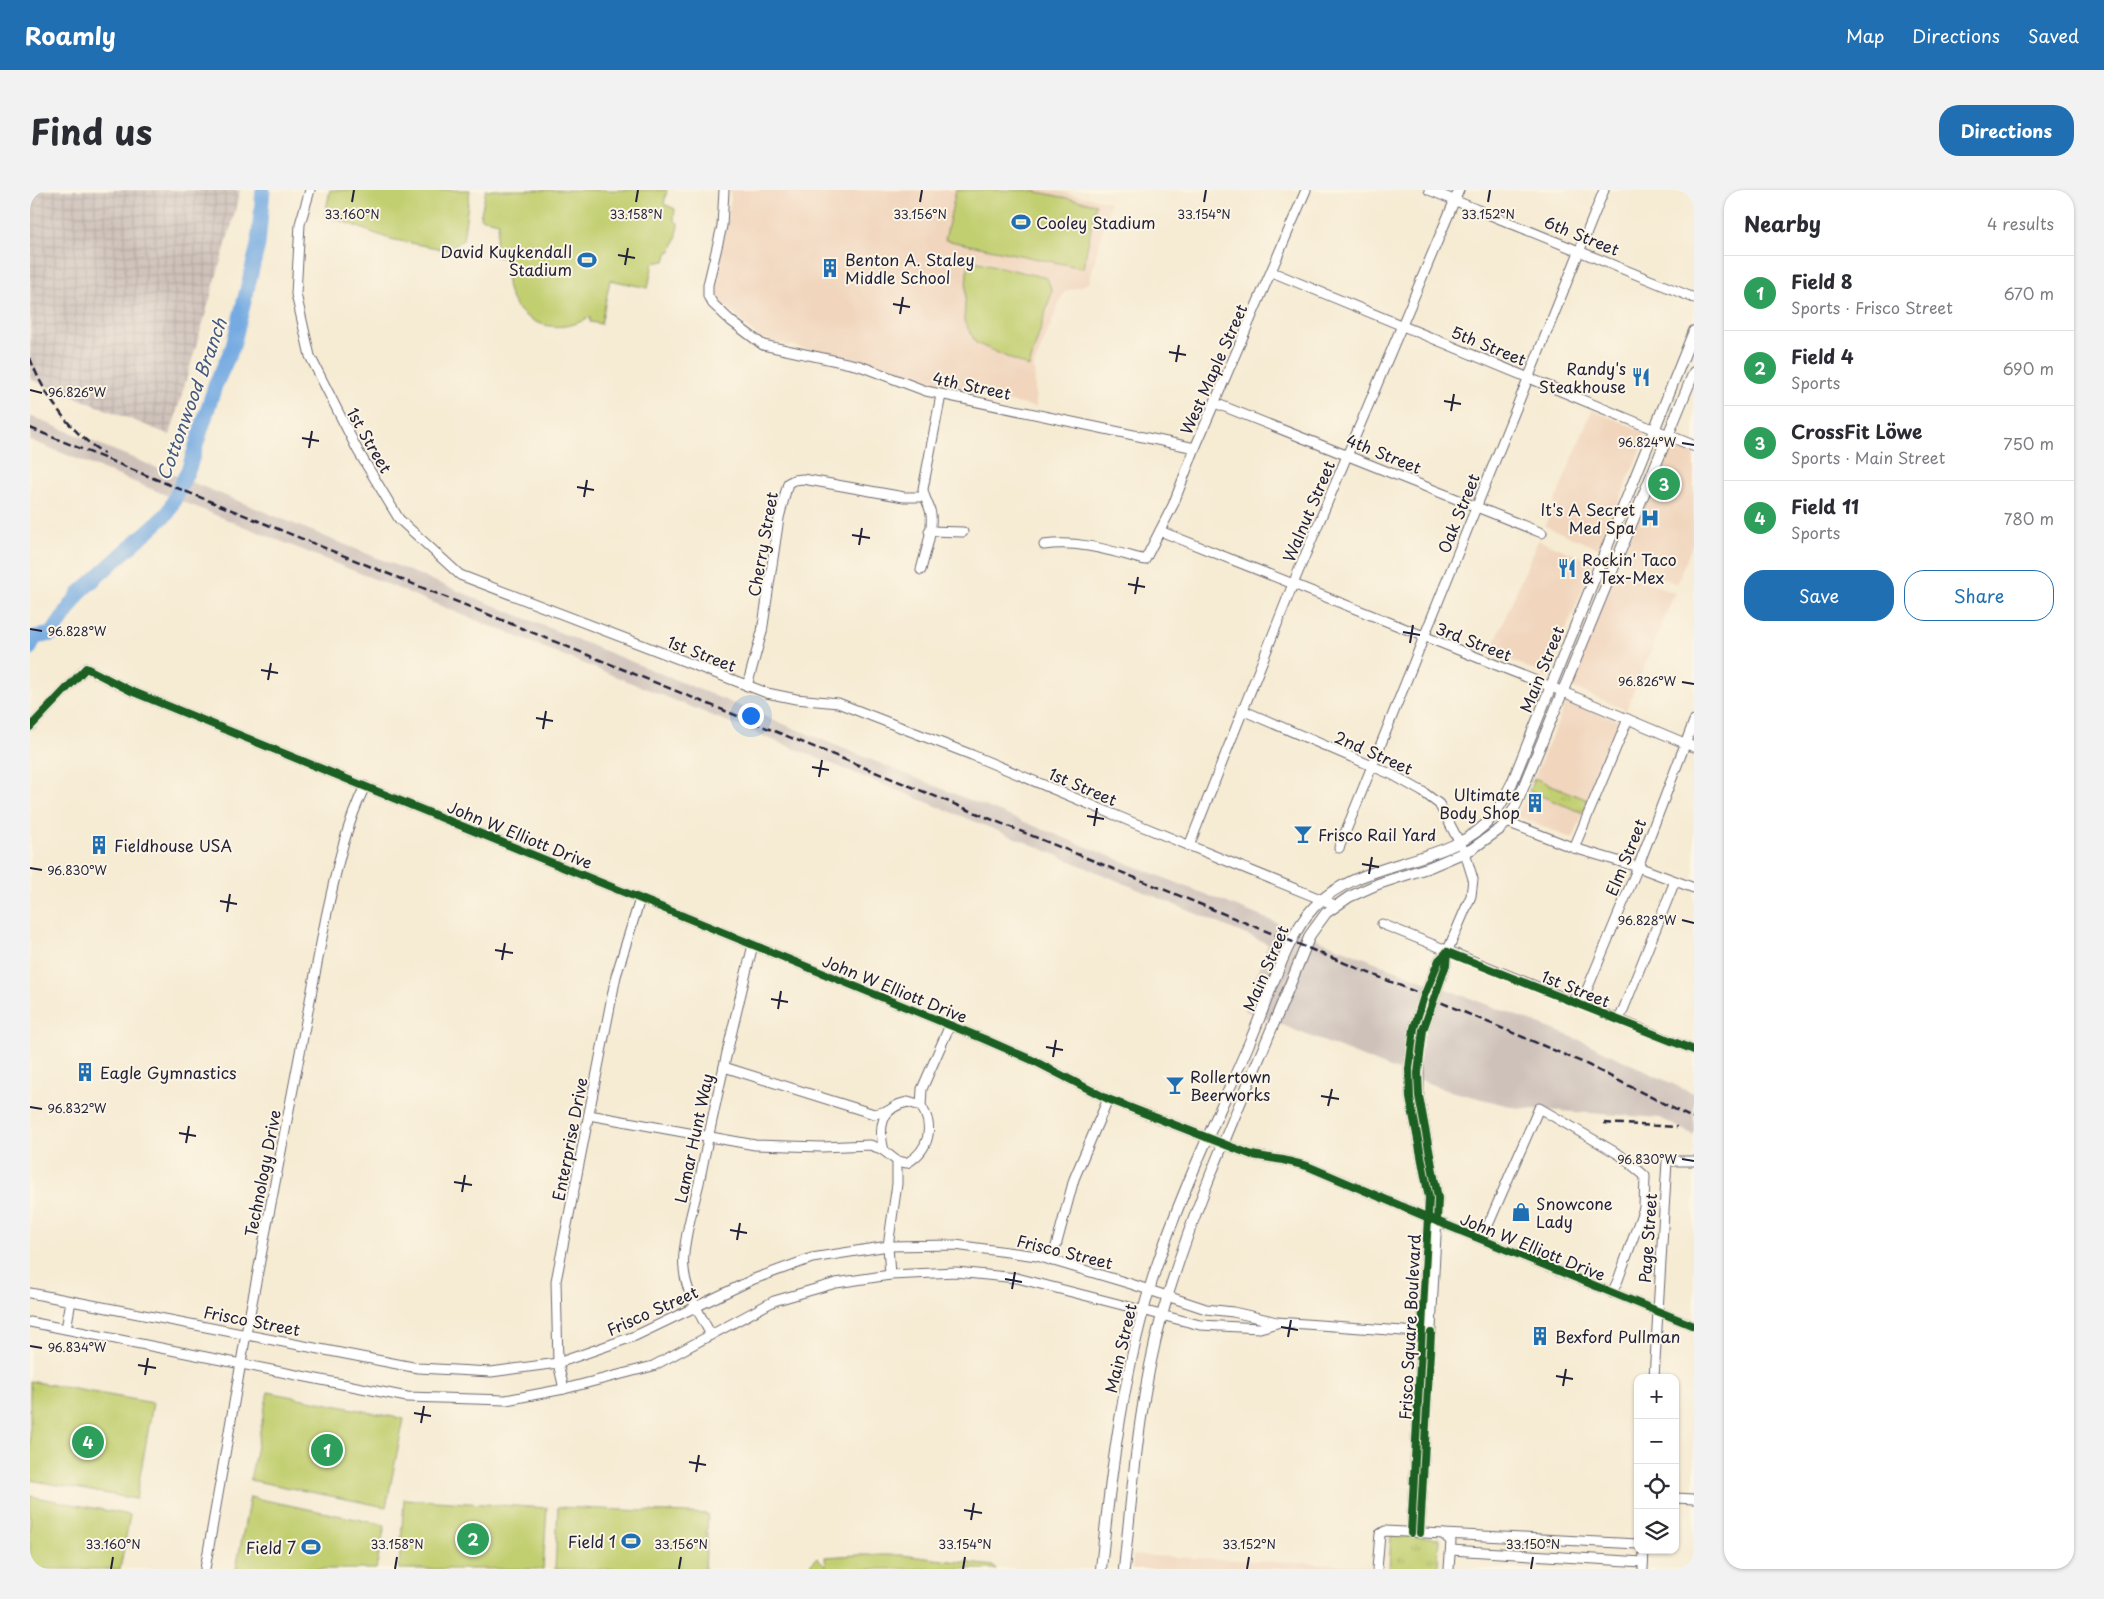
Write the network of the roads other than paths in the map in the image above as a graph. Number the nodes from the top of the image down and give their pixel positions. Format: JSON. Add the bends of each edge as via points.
{"nodes":[{"id":1,"x":724,"y":190,"type":"edge"},
{"id":2,"x":1306,"y":190,"type":"edge"},
{"id":3,"x":1429,"y":190,"type":"edge"},
{"id":4,"x":1459,"y":190,"type":"edge"},
{"id":5,"x":1604,"y":190,"type":"edge"},
{"id":6,"x":308,"y":193,"type":"edge"},
{"id":7,"x":1456,"y":200,"type":"junction"},
{"id":8,"x":1579,"y":251,"type":"junction"},
{"id":9,"x":1272,"y":272,"type":"junction"},
{"id":10,"x":1694,"y":298,"type":"edge"},
{"id":11,"x":1402,"y":326,"type":"junction"},
{"id":12,"x":1694,"y":331,"type":"edge"},
{"id":13,"x":1694,"y":372,"type":"edge"},
{"id":14,"x":1528,"y":378,"type":"junction"},
{"id":15,"x":941,"y":395,"type":"junction"},
{"id":16,"x":1215,"y":403,"type":"junction"},
{"id":17,"x":1654,"y":430,"type":"junction"},
{"id":18,"x":1668,"y":435,"type":"junction"},
{"id":19,"x":1694,"y":446,"type":"edge"},
{"id":20,"x":1195,"y":448,"type":"junction"},
{"id":21,"x":1348,"y":455,"type":"junction"},
{"id":22,"x":924,"y":497,"type":"junction"},
{"id":23,"x":1477,"y":506,"type":"junction"},
{"id":24,"x":930,"y":531,"type":"junction"},
{"id":25,"x":1160,"y":531,"type":"junction"},
{"id":26,"x":963,"y":532,"type":"dead end"},
{"id":27,"x":1542,"y":533,"type":"dead end"},
{"id":28,"x":1044,"y":546,"type":"dead end"},
{"id":29,"x":921,"y":570,"type":"dead end"},
{"id":30,"x":1293,"y":584,"type":"junction"},
{"id":31,"x":1423,"y":637,"type":"junction"},
{"id":32,"x":747,"y":686,"type":"junction"},
{"id":33,"x":1550,"y":686,"type":"junction"},
{"id":34,"x":1561,"y":692,"type":"junction"},
{"id":35,"x":1242,"y":710,"type":"junction"},
{"id":36,"x":1628,"y":719,"type":"junction"},
{"id":37,"x":1694,"y":721,"type":"edge"},
{"id":38,"x":30,"y":727,"type":"edge"},
{"id":39,"x":1685,"y":743,"type":"junction"},
{"id":40,"x":1694,"y":747,"type":"edge"},
{"id":41,"x":1373,"y":766,"type":"junction"},
{"id":42,"x":365,"y":786,"type":"junction"},
{"id":43,"x":1507,"y":822,"type":"junction"},
{"id":44,"x":1460,"y":841,"type":"junction"},
{"id":45,"x":1189,"y":846,"type":"junction"},
{"id":46,"x":1340,"y":848,"type":"dead end"},
{"id":47,"x":1574,"y":848,"type":"junction"},
{"id":48,"x":1466,"y":853,"type":"junction"},
{"id":49,"x":1638,"y":867,"type":"junction"},
{"id":50,"x":1675,"y":881,"type":"junction"},
{"id":51,"x":1694,"y":888,"type":"edge"},
{"id":52,"x":640,"y":899,"type":"junction"},
{"id":53,"x":1321,"y":900,"type":"junction"},
{"id":54,"x":1335,"y":905,"type":"junction"},
{"id":55,"x":1382,"y":924,"type":"dead end"},
{"id":56,"x":753,"y":945,"type":"junction"},
{"id":57,"x":1447,"y":952,"type":"junction"},
{"id":58,"x":1581,"y":1004,"type":"junction"},
{"id":59,"x":1619,"y":1020,"type":"junction"},
{"id":60,"x":950,"y":1025,"type":"junction"},
{"id":61,"x":1694,"y":1050,"type":"edge"},
{"id":62,"x":724,"y":1067,"type":"junction"},
{"id":63,"x":922,"y":1089,"type":"junction"},
{"id":64,"x":1108,"y":1099,"type":"junction"},
{"id":65,"x":908,"y":1102,"type":"junction"},
{"id":66,"x":921,"y":1106,"type":"junction"},
{"id":67,"x":887,"y":1111,"type":"junction"},
{"id":68,"x":874,"y":1114,"type":"junction"},
{"id":69,"x":589,"y":1116,"type":"junction"},
{"id":70,"x":882,"y":1127,"type":"junction"},
{"id":71,"x":708,"y":1137,"type":"junction"},
{"id":72,"x":882,"y":1137,"type":"junction"},
{"id":73,"x":1208,"y":1140,"type":"junction"},
{"id":74,"x":870,"y":1145,"type":"junction"},
{"id":75,"x":1223,"y":1146,"type":"junction"},
{"id":76,"x":884,"y":1150,"type":"junction"},
{"id":77,"x":897,"y":1161,"type":"junction"},
{"id":78,"x":1694,"y":1161,"type":"edge"},
{"id":79,"x":907,"y":1163,"type":"junction"},
{"id":80,"x":896,"y":1184,"type":"junction"},
{"id":81,"x":1433,"y":1220,"type":"junction"},
{"id":82,"x":1482,"y":1239,"type":"junction"},
{"id":83,"x":888,"y":1246,"type":"junction"},
{"id":84,"x":1052,"y":1260,"type":"junction"},
{"id":85,"x":890,"y":1275,"type":"junction"},
{"id":86,"x":1149,"y":1290,"type":"junction"},
{"id":87,"x":30,"y":1293,"type":"edge"},
{"id":88,"x":1612,"y":1293,"type":"junction"},
{"id":89,"x":1168,"y":1297,"type":"junction"},
{"id":90,"x":72,"y":1301,"type":"junction"},
{"id":91,"x":697,"y":1307,"type":"junction"},
{"id":92,"x":1144,"y":1311,"type":"junction"},
{"id":93,"x":1657,"y":1312,"type":"junction"},
{"id":94,"x":1162,"y":1316,"type":"junction"},
{"id":95,"x":30,"y":1322,"type":"edge"},
{"id":96,"x":1277,"y":1322,"type":"junction"},
{"id":97,"x":1694,"y":1326,"type":"edge"},
{"id":98,"x":66,"y":1329,"type":"junction"},
{"id":99,"x":1427,"y":1333,"type":"junction"},
{"id":100,"x":246,"y":1334,"type":"junction"},
{"id":101,"x":711,"y":1335,"type":"junction"},
{"id":102,"x":241,"y":1363,"type":"junction"},
{"id":103,"x":558,"y":1363,"type":"junction"},
{"id":104,"x":1654,"y":1374,"type":"edge"},
{"id":105,"x":564,"y":1389,"type":"junction"},
{"id":106,"x":1679,"y":1498,"type":"edge"},
{"id":107,"x":1694,"y":1499,"type":"edge"},
{"id":108,"x":1415,"y":1533,"type":"junction"},
{"id":109,"x":1443,"y":1534,"type":"junction"},
{"id":110,"x":1551,"y":1540,"type":"junction"},
{"id":111,"x":1634,"y":1544,"type":"edge"},
{"id":112,"x":1450,"y":1550,"type":"junction"},
{"id":113,"x":1549,"y":1556,"type":"junction"},
{"id":114,"x":1643,"y":1565,"type":"edge"},
{"id":115,"x":205,"y":1569,"type":"edge"},
{"id":116,"x":1101,"y":1569,"type":"edge"},
{"id":117,"x":1124,"y":1569,"type":"edge"},
{"id":118,"x":1377,"y":1569,"type":"edge"},
{"id":119,"x":1449,"y":1569,"type":"edge"}],
"edges":[{"from":1,"to":15,"type":"street","name":"4th Street","via":[[722,226],[708,285],[708,296],[713,304],[747,336],[763,345],[860,366]]},
{"from":2,"to":9,"type":"street","name":"West Maple Street"},
{"from":3,"to":7,"type":"street","name":"6th Street"},
{"from":4,"to":7,"type":"street","name":"Walnut Street"},
{"from":5,"to":8,"type":"street","name":"Oak Street"},
{"from":6,"to":32,"type":"street","name":"1st Street","via":[[300,224],[296,294],[310,356],[358,451],[399,519],[460,575]]},
{"from":7,"to":8,"type":"street","name":"6th Street"},
{"from":7,"to":11,"type":"street","name":"Walnut Street"},
{"from":8,"to":10,"type":"street","name":"6th Street"},
{"from":8,"to":14,"type":"street","name":"Oak Street"},
{"from":9,"to":11,"type":"street","name":"5th Street"},
{"from":9,"to":16,"type":"street","name":"West Maple Street"},
{"from":11,"to":14,"type":"street","name":"5th Street"},
{"from":11,"to":21,"type":"street","name":"Walnut Street"},
{"from":12,"to":17,"type":"main road","name":"Main Street"},
{"from":13,"to":18,"type":"main road","name":"Main Street"},
{"from":14,"to":17,"type":"street","name":"5th Street"},
{"from":14,"to":23,"type":"street","name":"Oak Street"},
{"from":15,"to":20,"type":"street","name":"4th Street"},
{"from":15,"to":22,"type":"street"},
{"from":16,"to":20,"type":"street","name":"West Maple Street"},
{"from":16,"to":21,"type":"street","name":"4th Street"},
{"from":17,"to":18,"type":"main road","name":"5th Street"},
{"from":17,"to":33,"type":"main road","name":"Main Street"},
{"from":18,"to":19,"type":"main road","name":"5th Street"},
{"from":18,"to":34,"type":"main road","name":"Main Street"},
{"from":20,"to":25,"type":"street","name":"West Maple Street"},
{"from":21,"to":23,"type":"street","name":"4th Street"},
{"from":21,"to":30,"type":"street","name":"Walnut Street"},
{"from":22,"to":24,"type":"street","via":[[930,504]]},
{"from":22,"to":32,"type":"street","name":"Cherry Street","via":[[904,497],[803,479],[788,483],[779,518],[762,632]]},
{"from":23,"to":27,"type":"street","name":"4th Street"},
{"from":23,"to":31,"type":"street","name":"Oak Street"},
{"from":24,"to":26,"type":"street"},
{"from":24,"to":29,"type":"street"},
{"from":25,"to":28,"type":"street","name":"West Maple Street","via":[[1145,560],[1083,544]]},
{"from":25,"to":30,"type":"street","name":"3rd Street"},
{"from":30,"to":31,"type":"street","name":"3rd Street"},
{"from":30,"to":35,"type":"street","name":"Walnut Street"},
{"from":31,"to":33,"type":"street","name":"3rd Street"},
{"from":31,"to":41,"type":"street","name":"Oak Street"},
{"from":32,"to":45,"type":"street","name":"1st Street","via":[[767,694],[838,702]]},
{"from":33,"to":34,"type":"street","name":"3rd Street"},
{"from":33,"to":44,"type":"main road","name":"Main Street","via":[[1502,803],[1492,818]]},
{"from":34,"to":36,"type":"street","name":"3rd Street"},
{"from":34,"to":43,"type":"main road","name":"Main Street"},
{"from":35,"to":41,"type":"street","name":"2nd Street"},
{"from":35,"to":45,"type":"street","name":"Walnut Street"},
{"from":36,"to":39,"type":"street","name":"3rd Street"},
{"from":36,"to":47,"type":"street"},
{"from":37,"to":39,"type":"street","name":"Elm Street"},
{"from":38,"to":42,"type":"street","name":"John W Elliott Drive","via":[[86,668],[131,691]]},
{"from":39,"to":40,"type":"street","name":"3rd Street"},
{"from":39,"to":49,"type":"street","name":"Elm Street"},
{"from":41,"to":44,"type":"street","name":"2nd Street","via":[[1439,804]]},
{"from":41,"to":46,"type":"street","name":"Oak Street"},
{"from":42,"to":52,"type":"street","name":"John W Elliott Drive"},
{"from":42,"to":100,"type":"street","name":"Technology Drive","via":[[354,809],[326,917]]},
{"from":43,"to":47,"type":"street"},
{"from":43,"to":48,"type":"main road","name":"Main Street","via":[[1490,838]]},
{"from":44,"to":48,"type":"street","name":"2nd Street"},
{"from":44,"to":53,"type":"main road","name":"Main Street","via":[[1344,884]]},
{"from":45,"to":53,"type":"street","name":"1st Street"},
{"from":47,"to":49,"type":"street"},
{"from":48,"to":54,"type":"main road","name":"Main Street","via":[[1378,884]]},
{"from":48,"to":57,"type":"street","name":"Frisco Square Boulevard","via":[[1473,890]]},
{"from":49,"to":50,"type":"street"},
{"from":49,"to":58,"type":"street","name":"Elm Street"},
{"from":50,"to":51,"type":"street"},
{"from":50,"to":59,"type":"street"},
{"from":52,"to":56,"type":"street","name":"John W Elliott Drive"},
{"from":52,"to":69,"type":"street","name":"Enterprise Drive","via":[[616,976]]},
{"from":53,"to":54,"type":"street","name":"1st Street"},
{"from":53,"to":73,"type":"main road","name":"Main Street","via":[[1303,920],[1290,942]]},
{"from":54,"to":75,"type":"main road","name":"Main Street","via":[[1310,935]]},
{"from":55,"to":57,"type":"street","name":"1st Street"},
{"from":56,"to":60,"type":"street","name":"John W Elliott Drive"},
{"from":56,"to":62,"type":"street","name":"Lamar Hunt Way"},
{"from":57,"to":58,"type":"street","name":"1st Street"},
{"from":57,"to":81,"type":"street","name":"Frisco Square Boulevard","via":[[1446,965],[1423,1030],[1418,1073],[1438,1198]]},
{"from":58,"to":59,"type":"street","name":"1st Street"},
{"from":59,"to":61,"type":"street","name":"1st Street"},
{"from":60,"to":63,"type":"street"},
{"from":60,"to":64,"type":"street","name":"John W Elliott Drive","via":[[1032,1060]]},
{"from":62,"to":68,"type":"street"},
{"from":62,"to":71,"type":"street","name":"Lamar Hunt Way"},
{"from":63,"to":65,"type":"street"},
{"from":63,"to":66,"type":"street"},
{"from":64,"to":73,"type":"street","name":"John W Elliott Drive"},
{"from":64,"to":84,"type":"street","via":[[1074,1179]]},
{"from":65,"to":66,"type":"street"},
{"from":65,"to":67,"type":"street"},
{"from":66,"to":79,"type":"street","via":[[927,1115],[929,1136],[916,1157]]},
{"from":67,"to":68,"type":"street"},
{"from":67,"to":70,"type":"street"},
{"from":68,"to":70,"type":"street"},
{"from":69,"to":71,"type":"street"},
{"from":69,"to":103,"type":"street","name":"Enterprise Drive","via":[[556,1281]]},
{"from":70,"to":72,"type":"street"},
{"from":71,"to":74,"type":"street","via":[[755,1145]]},
{"from":71,"to":91,"type":"street","name":"Lamar Hunt Way","via":[[683,1267],[688,1290]]},
{"from":72,"to":74,"type":"street"},
{"from":72,"to":76,"type":"street"},
{"from":73,"to":75,"type":"street","name":"John W Elliott Drive"},
{"from":73,"to":86,"type":"main road","name":"Main Street","via":[[1172,1223]]},
{"from":74,"to":76,"type":"street"},
{"from":75,"to":81,"type":"street","name":"John W Elliott Drive","via":[[1307,1166]]},
{"from":75,"to":89,"type":"main road","name":"Main Street","via":[[1190,1229]]},
{"from":76,"to":77,"type":"street"},
{"from":77,"to":79,"type":"street"},
{"from":77,"to":80,"type":"street"},
{"from":78,"to":93,"type":"street","name":"Page Street","via":[[1667,1161]]},
{"from":79,"to":80,"type":"street"},
{"from":80,"to":83,"type":"street"},
{"from":81,"to":82,"type":"street","name":"John W Elliott Drive"},
{"from":81,"to":99,"type":"street","name":"Frisco Square Boulevard"},
{"from":82,"to":88,"type":"street","name":"John W Elliott Drive"},
{"from":82,"to":88,"type":"street","via":[[1539,1108],[1620,1155],[1645,1176],[1644,1208]]},
{"from":83,"to":84,"type":"street","name":"Frisco Street","via":[[955,1245]]},
{"from":83,"to":85,"type":"street"},
{"from":83,"to":91,"type":"street","name":"Frisco Street","via":[[812,1258],[754,1279]]},
{"from":84,"to":86,"type":"street","name":"Frisco Street"},
{"from":85,"to":92,"type":"street","name":"Frisco Street","via":[[956,1272],[1017,1278]]},
{"from":85,"to":101,"type":"street","name":"Frisco Street","via":[[836,1283],[774,1301]]},
{"from":86,"to":89,"type":"street","name":"Frisco Street"},
{"from":86,"to":92,"type":"main road","name":"Main Street"},
{"from":87,"to":90,"type":"street","name":"Frisco Street"},
{"from":88,"to":93,"type":"street","name":"John W Elliott Drive"},
{"from":89,"to":94,"type":"main road","name":"Main Street"},
{"from":89,"to":96,"type":"street","name":"Frisco Street","via":[[1206,1309]]},
{"from":90,"to":98,"type":"street"},
{"from":90,"to":100,"type":"street","name":"Frisco Street"},
{"from":91,"to":101,"type":"street","name":"Lamar Hunt Way"},
{"from":91,"to":103,"type":"street","name":"Frisco Street","via":[[635,1336]]},
{"from":92,"to":94,"type":"street","name":"Frisco Street"},
{"from":92,"to":116,"type":"main road","name":"Main Street","via":[[1118,1424]]},
{"from":93,"to":97,"type":"street","name":"John W Elliott Drive"},
{"from":93,"to":104,"type":"street","name":"Page Street"},
{"from":94,"to":96,"type":"street","name":"Frisco Street","via":[[1200,1324],[1260,1328]]},
{"from":94,"to":117,"type":"main road","name":"Main Street","via":[[1141,1413]]},
{"from":95,"to":98,"type":"street","name":"Frisco Street"},
{"from":96,"to":99,"type":"street","name":"Frisco Street"},
{"from":98,"to":102,"type":"street","name":"Frisco Street"},
{"from":99,"to":108,"type":"street","name":"Frisco Square Boulevard"},
{"from":100,"to":102,"type":"street","name":"Technology Drive"},
{"from":100,"to":103,"type":"street","name":"Frisco Street","via":[[418,1368],[490,1372]]},
{"from":101,"to":105,"type":"street","name":"Frisco Street","via":[[653,1366]]},
{"from":102,"to":105,"type":"street","name":"Frisco Street","via":[[407,1398],[506,1400]]},
{"from":102,"to":115,"type":"street","name":"Technology Drive"},
{"from":103,"to":105,"type":"street","name":"Enterprise Drive"},
{"from":106,"to":107,"type":"street"},
{"from":108,"to":109,"type":"street"},
{"from":108,"to":118,"type":"street","via":[[1385,1531],[1380,1534]]},
{"from":109,"to":110,"type":"street"},
{"from":109,"to":112,"type":"street","via":[[1451,1541]]},
{"from":110,"to":111,"type":"street"},
{"from":110,"to":113,"type":"street"},
{"from":112,"to":113,"type":"street"},
{"from":112,"to":119,"type":"street"},
{"from":113,"to":114,"type":"street"}]}
